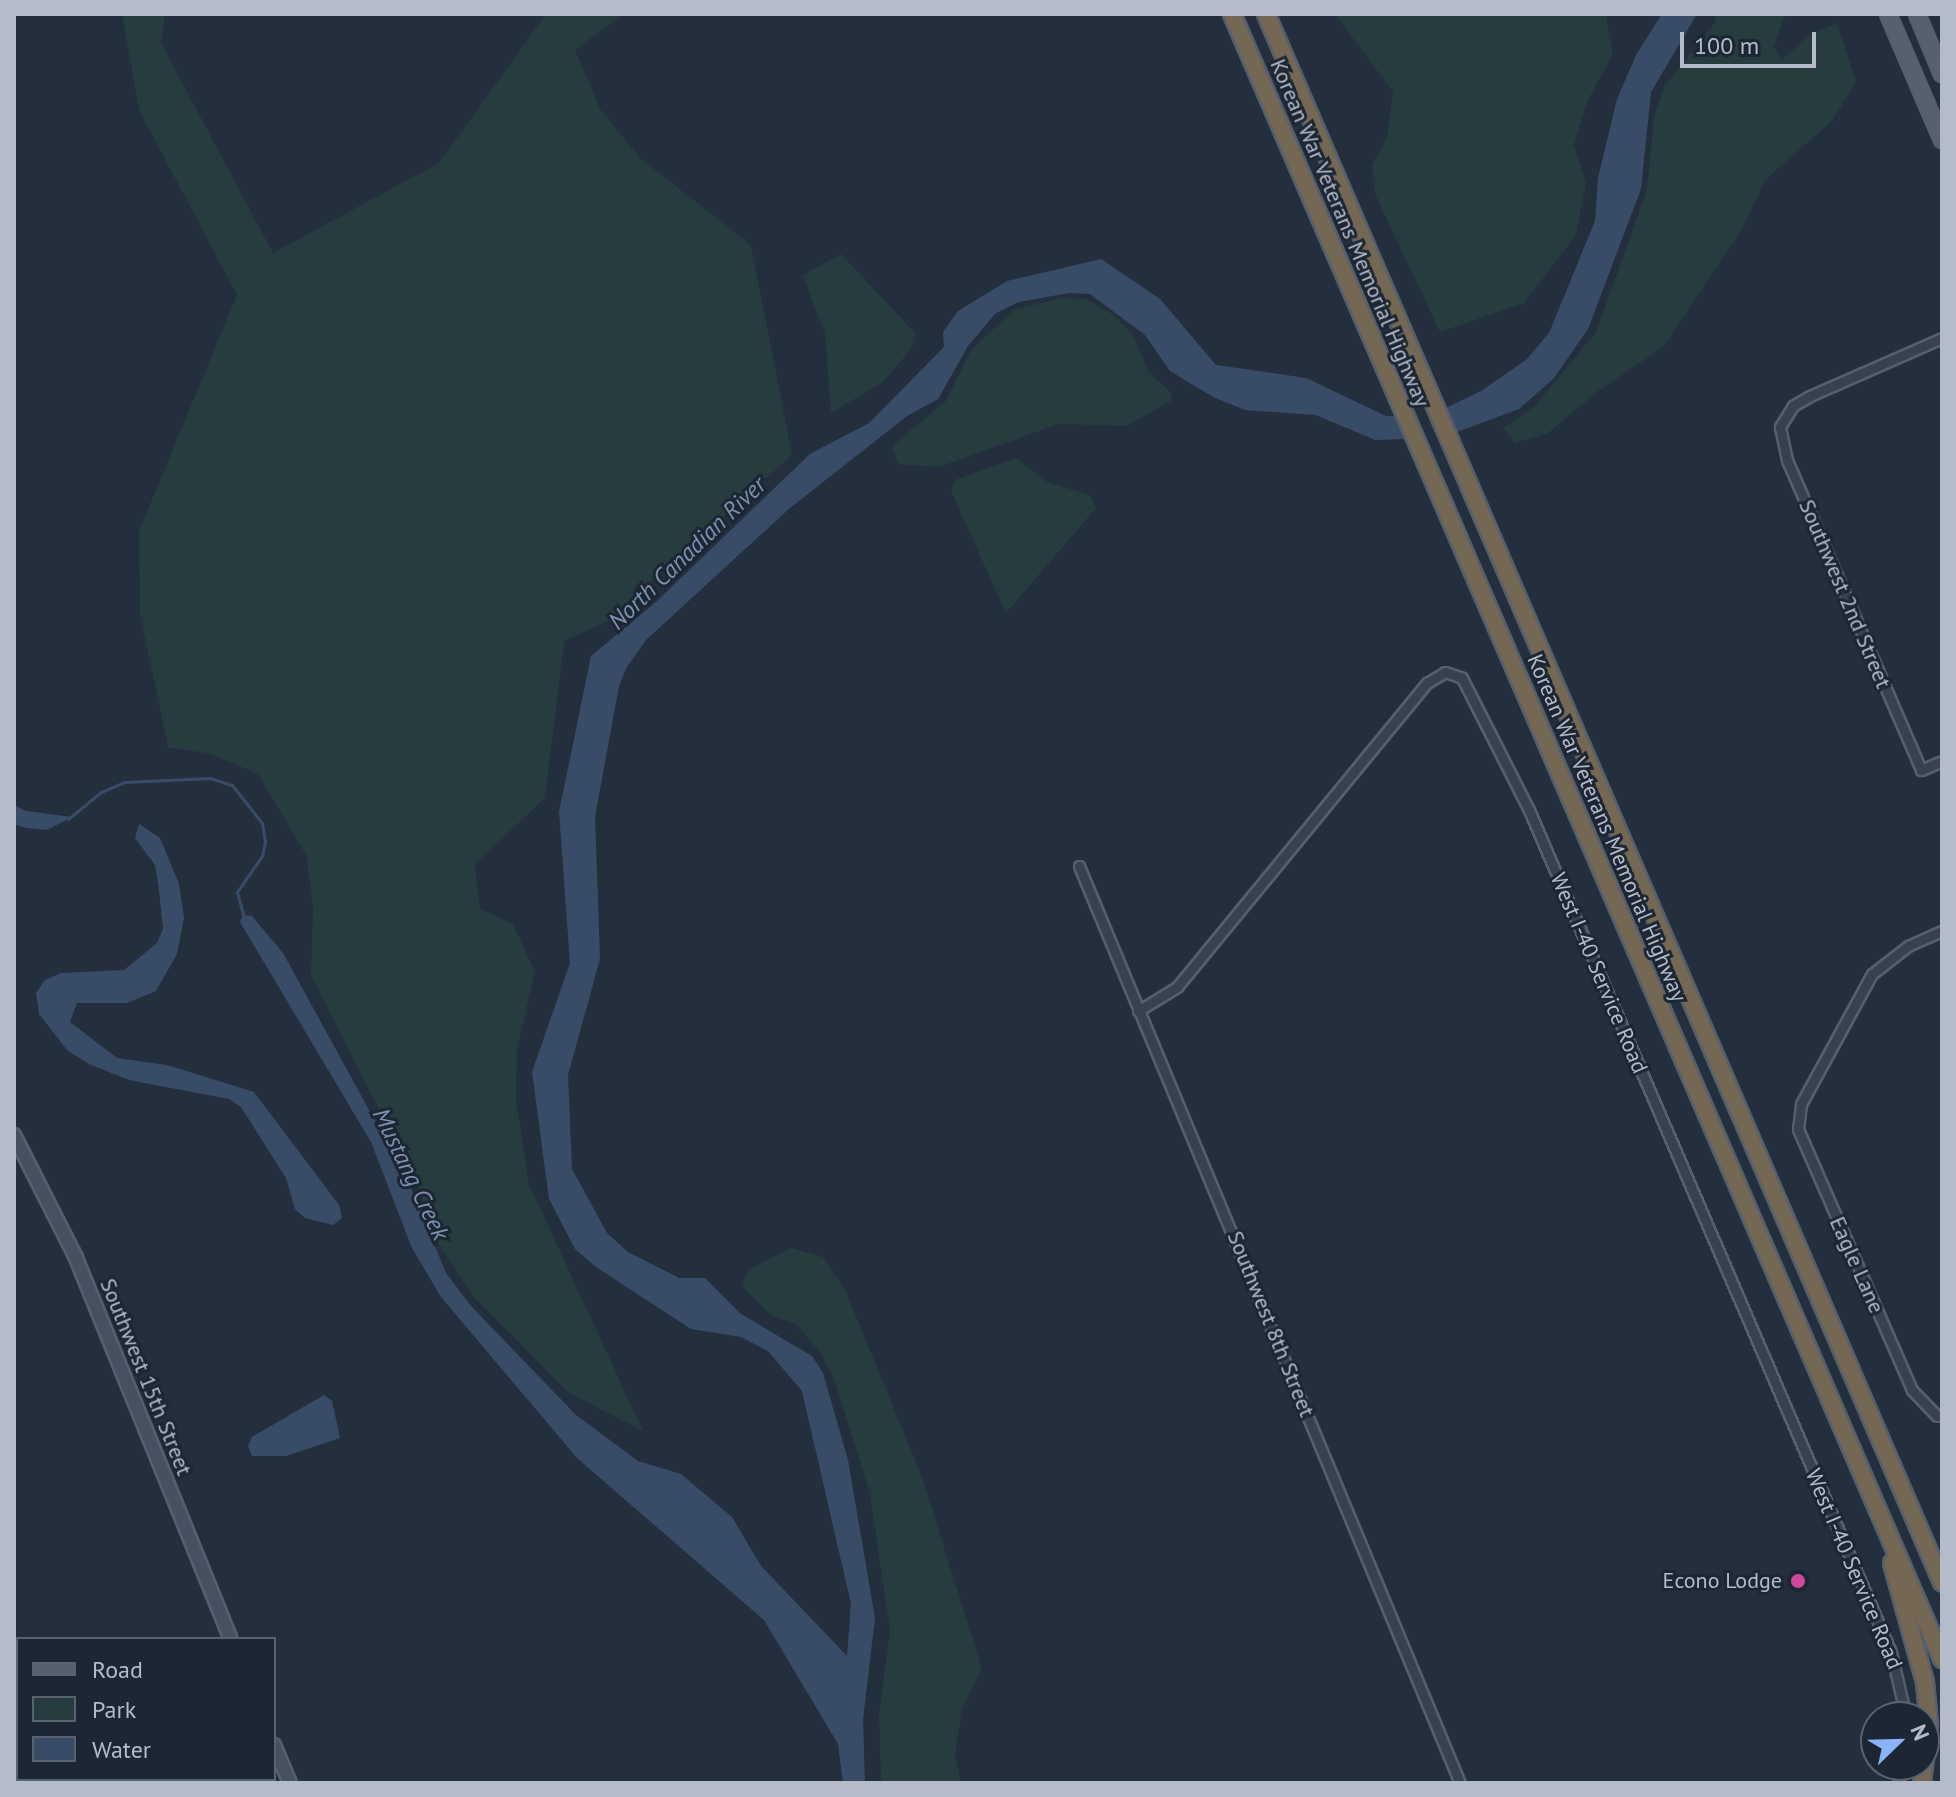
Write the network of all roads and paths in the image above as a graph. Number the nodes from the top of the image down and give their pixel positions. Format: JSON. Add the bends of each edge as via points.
{"nodes":[{"id":1,"x":1232,"y":14,"type":"edge"},
{"id":2,"x":1266,"y":14,"type":"edge"},
{"id":3,"x":1888,"y":14,"type":"edge"},
{"id":4,"x":1917,"y":14,"type":"edge"},
{"id":5,"x":1942,"y":74,"type":"edge"},
{"id":6,"x":1942,"y":140,"type":"edge"},
{"id":7,"x":1942,"y":338,"type":"edge"},
{"id":8,"x":1942,"y":761,"type":"edge"},
{"id":9,"x":1079,"y":866,"type":"dead end"},
{"id":10,"x":1942,"y":931,"type":"edge"},
{"id":11,"x":1138,"y":1011,"type":"junction"},
{"id":12,"x":14,"y":1135,"type":"edge"},
{"id":13,"x":1937,"y":1416,"type":"dead end"},
{"id":14,"x":1881,"y":1518,"type":"junction"},
{"id":15,"x":1940,"y":1575,"type":"edge"},
{"id":16,"x":230,"y":1637,"type":"edge"},
{"id":17,"x":1942,"y":1659,"type":"edge"},
{"id":18,"x":1903,"y":1701,"type":"edge"},
{"id":19,"x":276,"y":1750,"type":"edge"},
{"id":20,"x":290,"y":1783,"type":"edge"},
{"id":21,"x":1460,"y":1783,"type":"edge"},
{"id":22,"x":1922,"y":1783,"type":"edge"}],
"edges":[{"from":1,"to":14,"type":"highway","name":"Korean War Veterans Memorial Highway"},
{"from":2,"to":15,"type":"highway","name":"Korean War Veterans Memorial Highway"},
{"from":3,"to":6,"type":"main road"},
{"from":4,"to":5,"type":"main road"},
{"from":7,"to":8,"type":"street","name":"Southwest 2nd Street","via":[[1810,396],[1784,416],[1780,437],[1921,770]]},
{"from":9,"to":11,"type":"street","name":"Southwest 8th Street"},
{"from":10,"to":13,"type":"street","name":"Eagle Lane","via":[[1908,946],[1872,974],[1801,1104],[1798,1129],[1912,1390]]},
{"from":11,"to":18,"type":"street","name":"West I-40 Service Road","via":[[1183,980],[1427,683],[1445,672],[1462,678],[1529,810],[1869,1600],[1898,1670]]},
{"from":11,"to":21,"type":"street","name":"Southwest 8th Street"},
{"from":12,"to":16,"type":"main road","name":"Southwest 15th Street","via":[[76,1258]]},
{"from":14,"to":17,"type":"highway","name":"Korean War Veterans Memorial Highway"},
{"from":14,"to":22,"type":"highway","via":[[1925,1682],[1929,1724]]},
{"from":19,"to":20,"type":"main road"}]}
